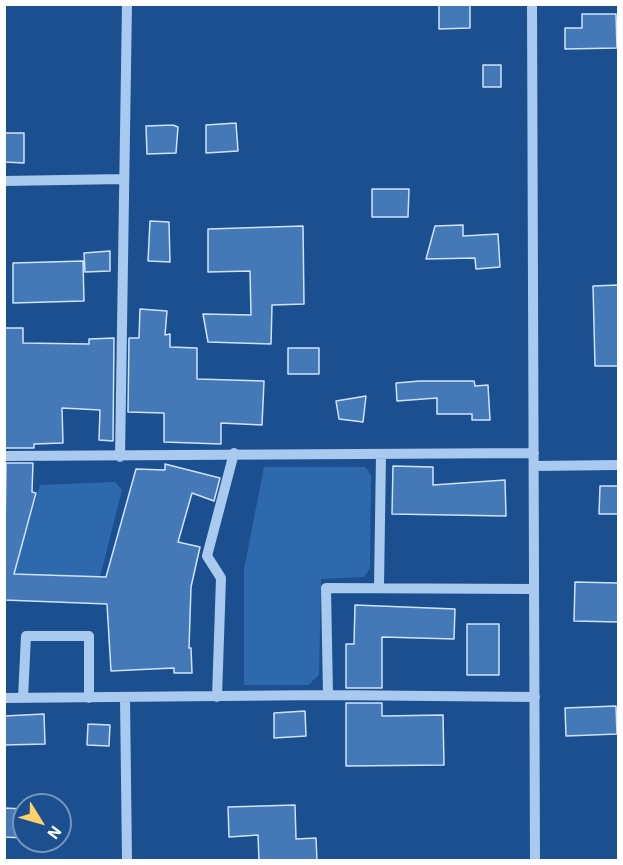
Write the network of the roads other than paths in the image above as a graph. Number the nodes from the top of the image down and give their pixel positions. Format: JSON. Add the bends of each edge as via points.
{"nodes":[{"id":1,"x":127,"y":4,"type":"edge"},
{"id":2,"x":532,"y":4,"type":"edge"},
{"id":3,"x":124,"y":178,"type":"junction"},
{"id":4,"x":4,"y":181,"type":"edge"},
{"id":5,"x":234,"y":453,"type":"junction"},
{"id":6,"x":534,"y":453,"type":"junction"},
{"id":7,"x":381,"y":455,"type":"junction"},
{"id":8,"x":4,"y":456,"type":"edge"},
{"id":9,"x":120,"y":457,"type":"junction"},
{"id":10,"x":618,"y":465,"type":"edge"},
{"id":11,"x":534,"y":466,"type":"junction"},
{"id":12,"x":379,"y":586,"type":"junction"},
{"id":13,"x":534,"y":589,"type":"junction"},
{"id":14,"x":328,"y":695,"type":"junction"},
{"id":15,"x":217,"y":697,"type":"junction"},
{"id":16,"x":4,"y":698,"type":"edge"},
{"id":17,"x":23,"y":698,"type":"junction"},
{"id":18,"x":89,"y":698,"type":"junction"},
{"id":19,"x":125,"y":698,"type":"junction"},
{"id":20,"x":535,"y":698,"type":"junction"},
{"id":21,"x":127,"y":861,"type":"edge"},
{"id":22,"x":535,"y":861,"type":"edge"}],
"edges":[{"from":1,"to":3,"type":"street"},
{"from":2,"to":6,"type":"street"},
{"from":3,"to":4,"type":"street"},
{"from":3,"to":9,"type":"street"},
{"from":5,"to":7,"type":"street"},
{"from":5,"to":9,"type":"street"},
{"from":5,"to":15,"type":"street","via":[[207,556],[221,578]]},
{"from":6,"to":7,"type":"street"},
{"from":6,"to":11,"type":"street"},
{"from":7,"to":12,"type":"street"},
{"from":8,"to":9,"type":"street"},
{"from":10,"to":11,"type":"street"},
{"from":11,"to":13,"type":"street"},
{"from":12,"to":13,"type":"street"},
{"from":12,"to":14,"type":"street","via":[[326,588]]},
{"from":13,"to":20,"type":"street"},
{"from":14,"to":15,"type":"street"},
{"from":14,"to":20,"type":"street"},
{"from":15,"to":19,"type":"street"},
{"from":16,"to":17,"type":"street"},
{"from":17,"to":18,"type":"street"},
{"from":17,"to":18,"type":"street","via":[[26,636],[89,636]]},
{"from":18,"to":19,"type":"street"},
{"from":19,"to":21,"type":"street"},
{"from":20,"to":22,"type":"street"}]}
